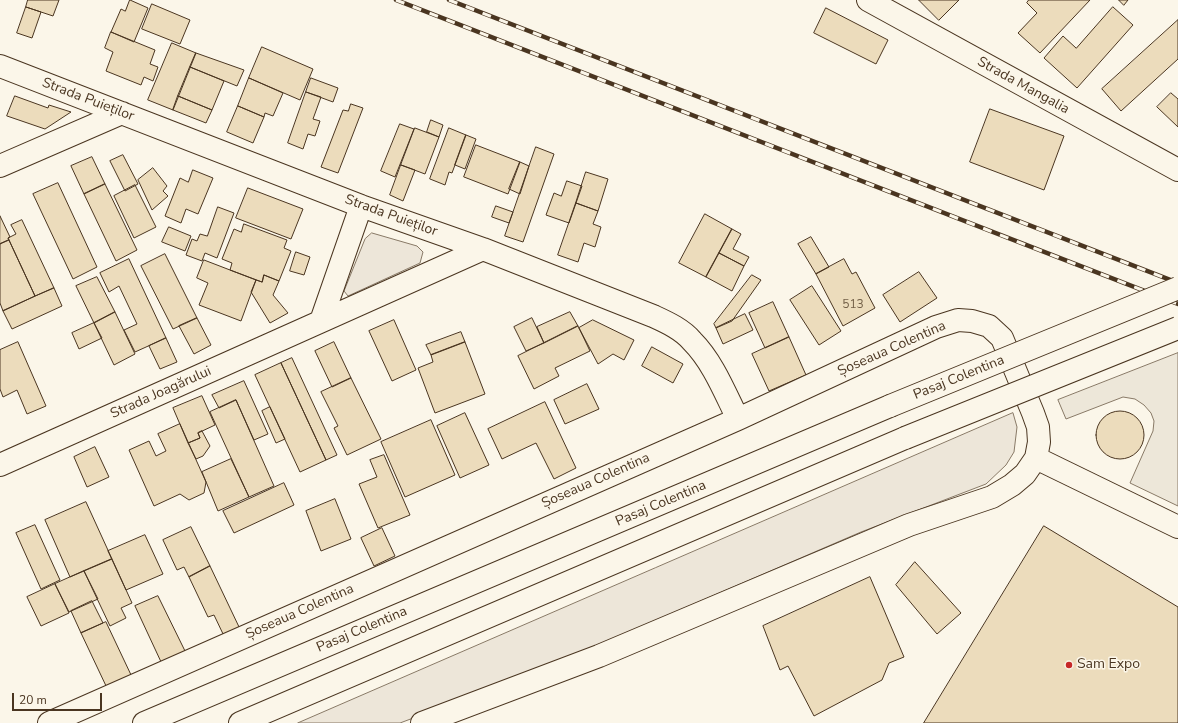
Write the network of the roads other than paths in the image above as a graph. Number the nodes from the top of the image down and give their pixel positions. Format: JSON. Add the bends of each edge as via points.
{"nodes":[{"id":1,"x":868,"y":0,"type":"edge"},
{"id":2,"x":0,"y":66,"type":"edge"},
{"id":3,"x":122,"y":113,"type":"junction"},
{"id":4,"x":0,"y":166,"type":"edge"},
{"id":5,"x":1178,"y":170,"type":"edge"},
{"id":6,"x":361,"y":206,"type":"junction"},
{"id":7,"x":483,"y":249,"type":"junction"},
{"id":8,"x":1178,"y":288,"type":"edge"},
{"id":9,"x":321,"y":322,"type":"junction"},
{"id":10,"x":1178,"y":328,"type":"edge"},
{"id":11,"x":738,"y":419,"type":"junction"},
{"id":12,"x":1036,"y":458,"type":"junction"},
{"id":13,"x":0,"y":465,"type":"edge"},
{"id":14,"x":1178,"y":527,"type":"edge"},
{"id":15,"x":49,"y":723,"type":"edge"},
{"id":16,"x":144,"y":723,"type":"edge"},
{"id":17,"x":240,"y":723,"type":"edge"},
{"id":18,"x":422,"y":723,"type":"edge"}],
"edges":[{"from":1,"to":5,"type":"main road","name":"Strada Mangalia"},
{"from":2,"to":3,"type":"main road","name":"Strada Puieților"},
{"from":3,"to":4,"type":"main road"},
{"from":3,"to":6,"type":"main road","name":"Strada Puieților"},
{"from":6,"to":7,"type":"main road","name":"Strada Puieților"},
{"from":6,"to":9,"type":"main road"},
{"from":7,"to":9,"type":"main road","name":"Strada Joagărului"},
{"from":7,"to":11,"type":"main road","name":"Strada Puieților","via":[[674,326],[692,340],[707,360]]},
{"from":8,"to":16,"type":"main road","name":"Pasaj Colentina","bridge":true,"via":[[890,406]]},
{"from":9,"to":13,"type":"main road","name":"Strada Joagărului"},
{"from":10,"to":17,"type":"main road","bridge":true,"via":[[905,438]]},
{"from":11,"to":12,"type":"main road","name":"Șoseaua Colentina","via":[[936,327],[958,320],[972,321],[989,326],[1002,338],[1038,427]]},
{"from":11,"to":15,"type":"main road","name":"Șoseaua Colentina"},
{"from":12,"to":14,"type":"main road"},
{"from":12,"to":18,"type":"main road","name":"Șoseaua Colentina","via":[[1025,474],[992,497],[909,525],[599,656]]}]}
